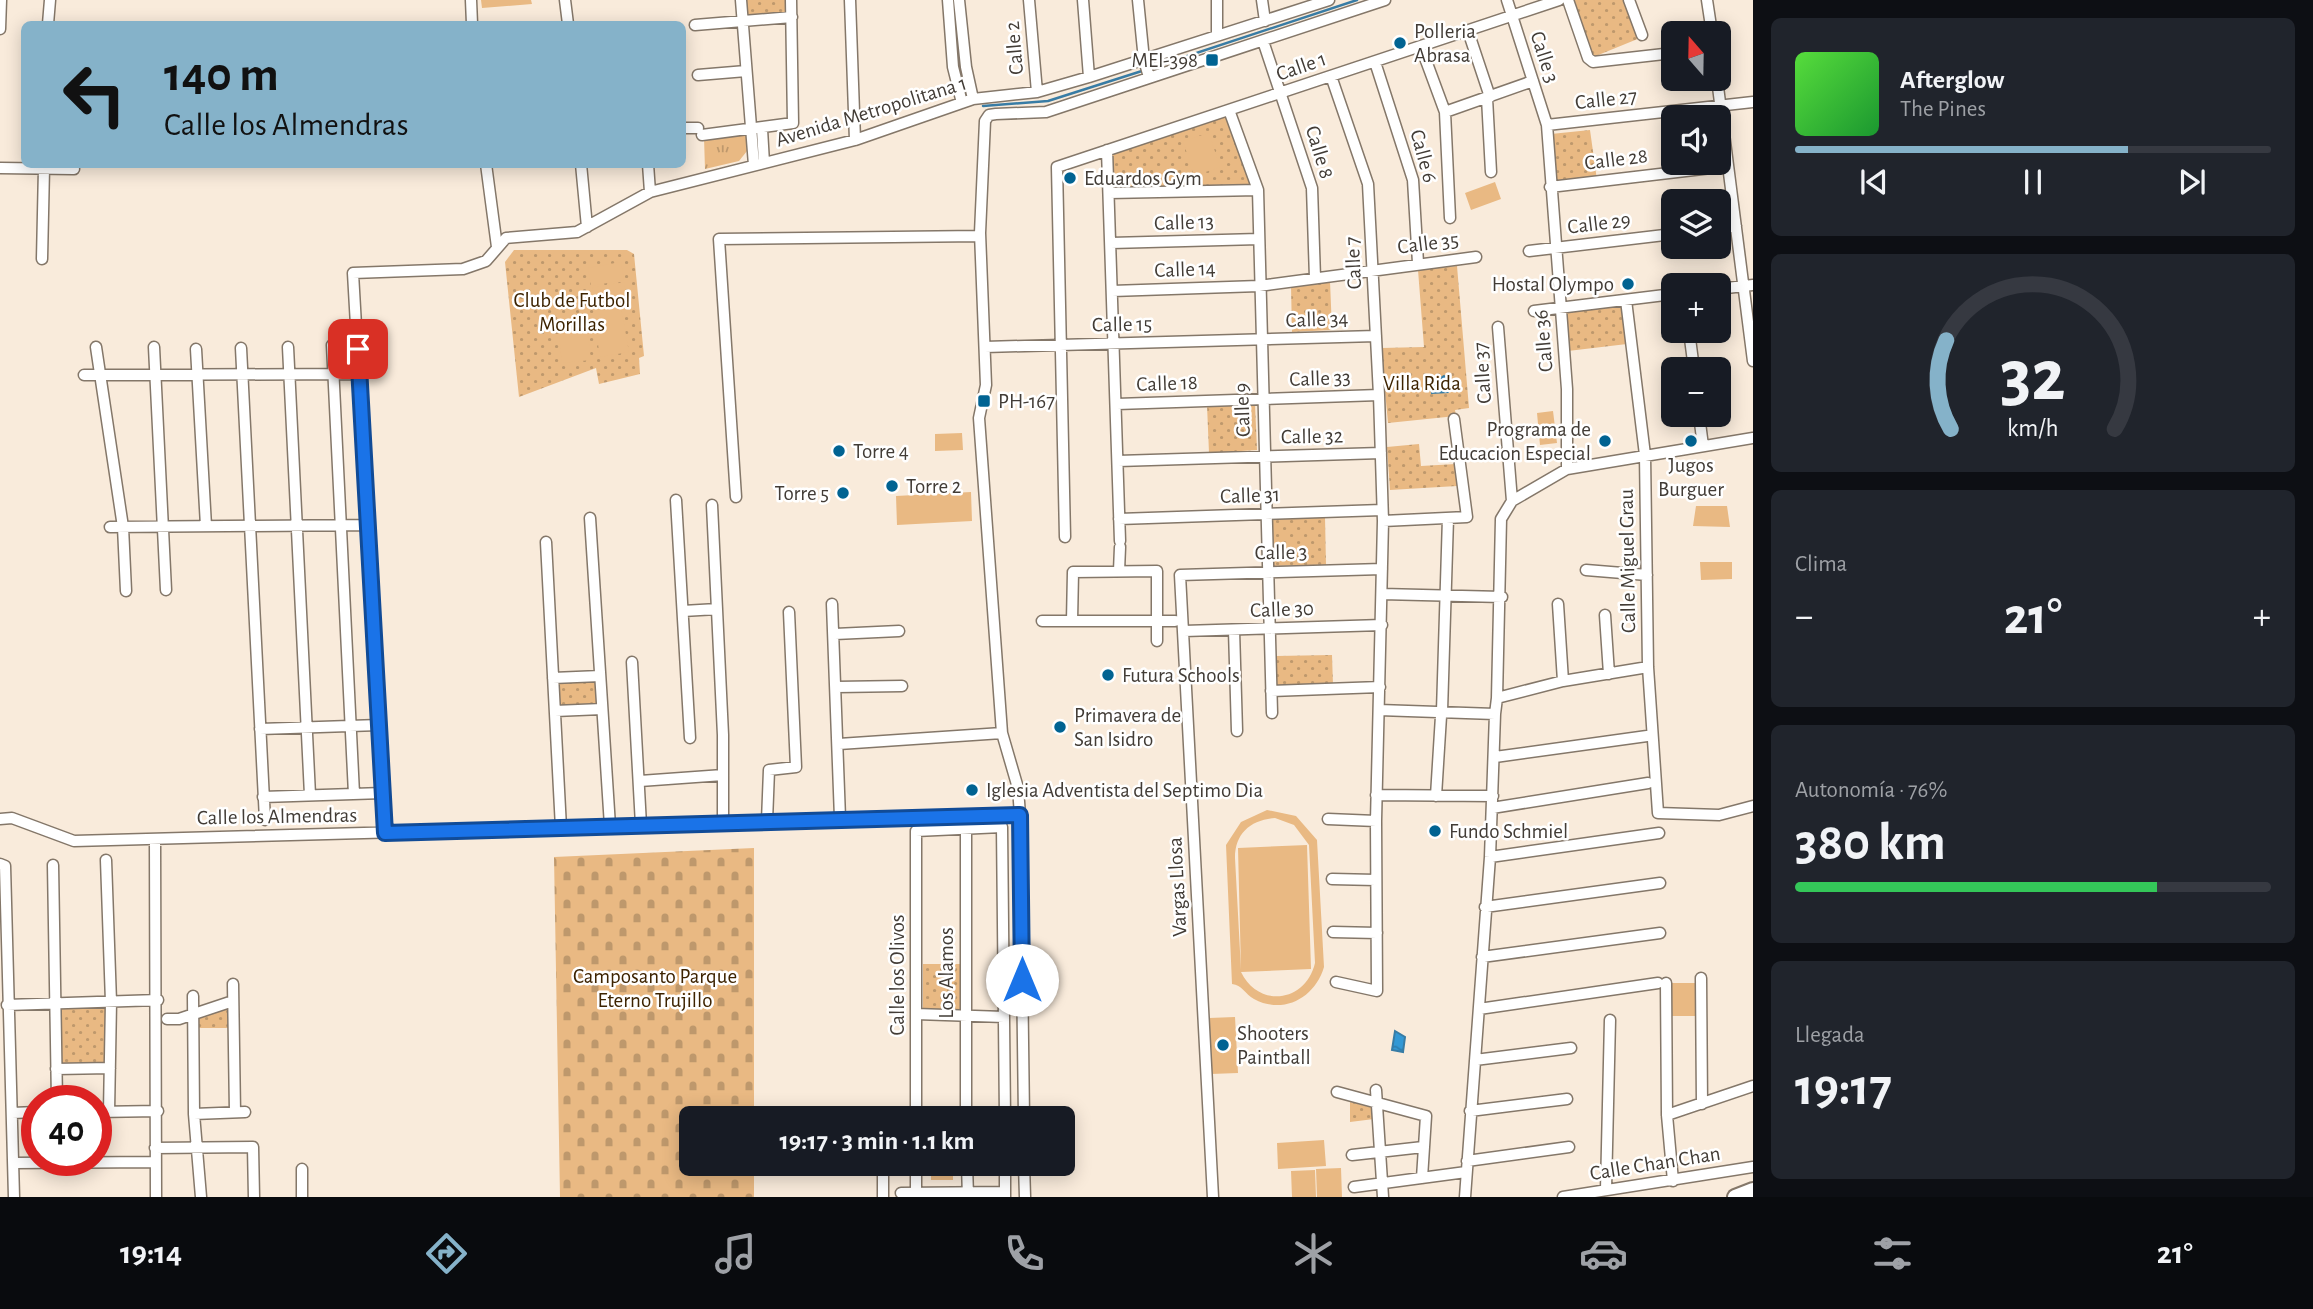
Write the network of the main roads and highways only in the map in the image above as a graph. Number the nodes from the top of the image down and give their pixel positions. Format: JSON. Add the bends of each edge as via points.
{"nodes":[{"id":1,"x":1753,"y":1190,"type":"edge"},
{"id":2,"x":1735,"y":1197,"type":"edge"}],
"edges":[{"from":1,"to":2,"type":"highway"}]}
